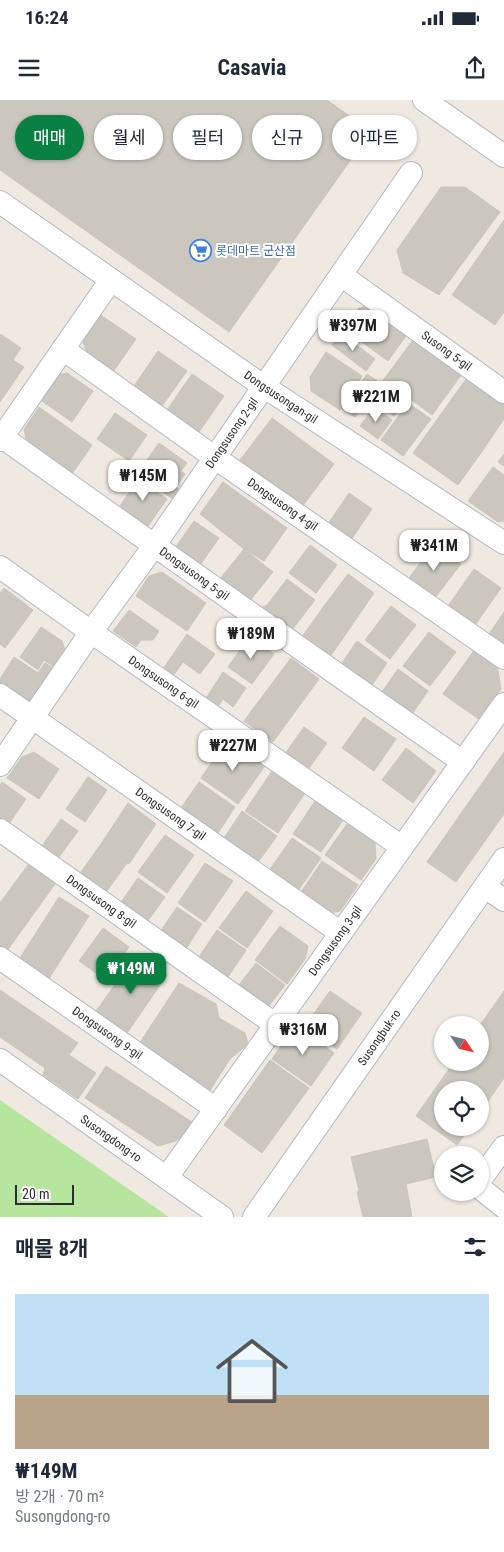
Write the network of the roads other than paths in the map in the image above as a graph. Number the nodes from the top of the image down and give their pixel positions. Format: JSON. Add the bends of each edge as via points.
{"nodes":[{"id":1,"x":424,"y":100,"type":"edge"},
{"id":2,"x":504,"y":156,"type":"edge"},
{"id":3,"x":411,"y":173,"type":"dead end"},
{"id":4,"x":0,"y":202,"type":"edge"},
{"id":5,"x":341,"y":275,"type":"junction"},
{"id":6,"x":111,"y":280,"type":"junction"},
{"id":7,"x":63,"y":349,"type":"junction"},
{"id":8,"x":263,"y":386,"type":"junction"},
{"id":9,"x":504,"y":392,"type":"edge"},
{"id":10,"x":1,"y":438,"type":"edge"},
{"id":11,"x":214,"y":457,"type":"junction"},
{"id":12,"x":504,"y":543,"type":"edge"},
{"id":13,"x":154,"y":546,"type":"junction"},
{"id":14,"x":0,"y":567,"type":"edge"},
{"id":15,"x":91,"y":632,"type":"junction"},
{"id":16,"x":504,"y":658,"type":"edge"},
{"id":17,"x":0,"y":695,"type":"edge"},
{"id":18,"x":504,"y":704,"type":"edge"},
{"id":19,"x":32,"y":718,"type":"junction"},
{"id":20,"x":463,"y":762,"type":"junction"},
{"id":21,"x":0,"y":764,"type":"edge"},
{"id":22,"x":0,"y":830,"type":"edge"},
{"id":23,"x":402,"y":847,"type":"junction"},
{"id":24,"x":504,"y":859,"type":"edge"},
{"id":25,"x":485,"y":887,"type":"junction"},
{"id":26,"x":504,"y":900,"type":"edge"},
{"id":27,"x":341,"y":933,"type":"junction"},
{"id":28,"x":0,"y":958,"type":"edge"},
{"id":29,"x":276,"y":1025,"type":"junction"},
{"id":30,"x":0,"y":1060,"type":"edge"},
{"id":31,"x":216,"y":1109,"type":"junction"},
{"id":32,"x":504,"y":1147,"type":"edge"},
{"id":33,"x":489,"y":1168,"type":"edge"},
{"id":34,"x":167,"y":1177,"type":"junction"},
{"id":35,"x":489,"y":1196,"type":"edge"},
{"id":36,"x":504,"y":1208,"type":"edge"},
{"id":37,"x":222,"y":1217,"type":"edge"},
{"id":38,"x":254,"y":1217,"type":"edge"}],
"edges":[{"from":1,"to":2,"type":"street"},
{"from":3,"to":5,"type":"street","name":"Dongsusong 2-gil"},
{"from":4,"to":6,"type":"street","name":"Dongsusongan-gil"},
{"from":5,"to":8,"type":"street","name":"Dongsusong 2-gil"},
{"from":5,"to":9,"type":"street","name":"Susong 5-gil"},
{"from":6,"to":7,"type":"street"},
{"from":6,"to":8,"type":"street","name":"Dongsusongan-gil"},
{"from":7,"to":10,"type":"street"},
{"from":7,"to":11,"type":"street","name":"Dongsusong 4-gil"},
{"from":8,"to":11,"type":"street","name":"Dongsusong 2-gil"},
{"from":8,"to":12,"type":"street","name":"Dongsusongan-gil"},
{"from":10,"to":13,"type":"street","name":"Dongsusong 5-gil"},
{"from":11,"to":13,"type":"street","name":"Dongsusong 2-gil"},
{"from":11,"to":16,"type":"street","name":"Dongsusong 4-gil"},
{"from":13,"to":15,"type":"street","name":"Dongsusong 2-gil"},
{"from":13,"to":20,"type":"street","name":"Dongsusong 5-gil"},
{"from":14,"to":15,"type":"street","name":"Dongsusong 6-gil"},
{"from":15,"to":19,"type":"street","name":"Dongsusong 2-gil"},
{"from":15,"to":23,"type":"street","name":"Dongsusong 6-gil"},
{"from":17,"to":19,"type":"street","name":"Dongsusong 7-gil"},
{"from":18,"to":20,"type":"street","name":"Dongsusong 3-gil"},
{"from":19,"to":21,"type":"street","name":"Dongsusong 2-gil"},
{"from":19,"to":27,"type":"street","name":"Dongsusong 7-gil"},
{"from":20,"to":23,"type":"street","name":"Dongsusong 3-gil"},
{"from":22,"to":29,"type":"street","name":"Dongsusong 8-gil"},
{"from":23,"to":27,"type":"street","name":"Dongsusong 3-gil"},
{"from":24,"to":25,"type":"street","name":"Susongbuk-ro"},
{"from":25,"to":26,"type":"street"},
{"from":25,"to":38,"type":"street","name":"Susongbuk-ro"},
{"from":27,"to":29,"type":"street","name":"Dongsusong 3-gil"},
{"from":28,"to":31,"type":"street","name":"Dongsusong 9-gil"},
{"from":29,"to":31,"type":"street","name":"Dongsusong 3-gil"},
{"from":30,"to":34,"type":"street","name":"Susongdong-ro"},
{"from":31,"to":34,"type":"street","name":"Dongsusong 3-gil"},
{"from":32,"to":33,"type":"street"},
{"from":34,"to":37,"type":"street","name":"Susongdong-ro"},
{"from":35,"to":36,"type":"street"}]}
